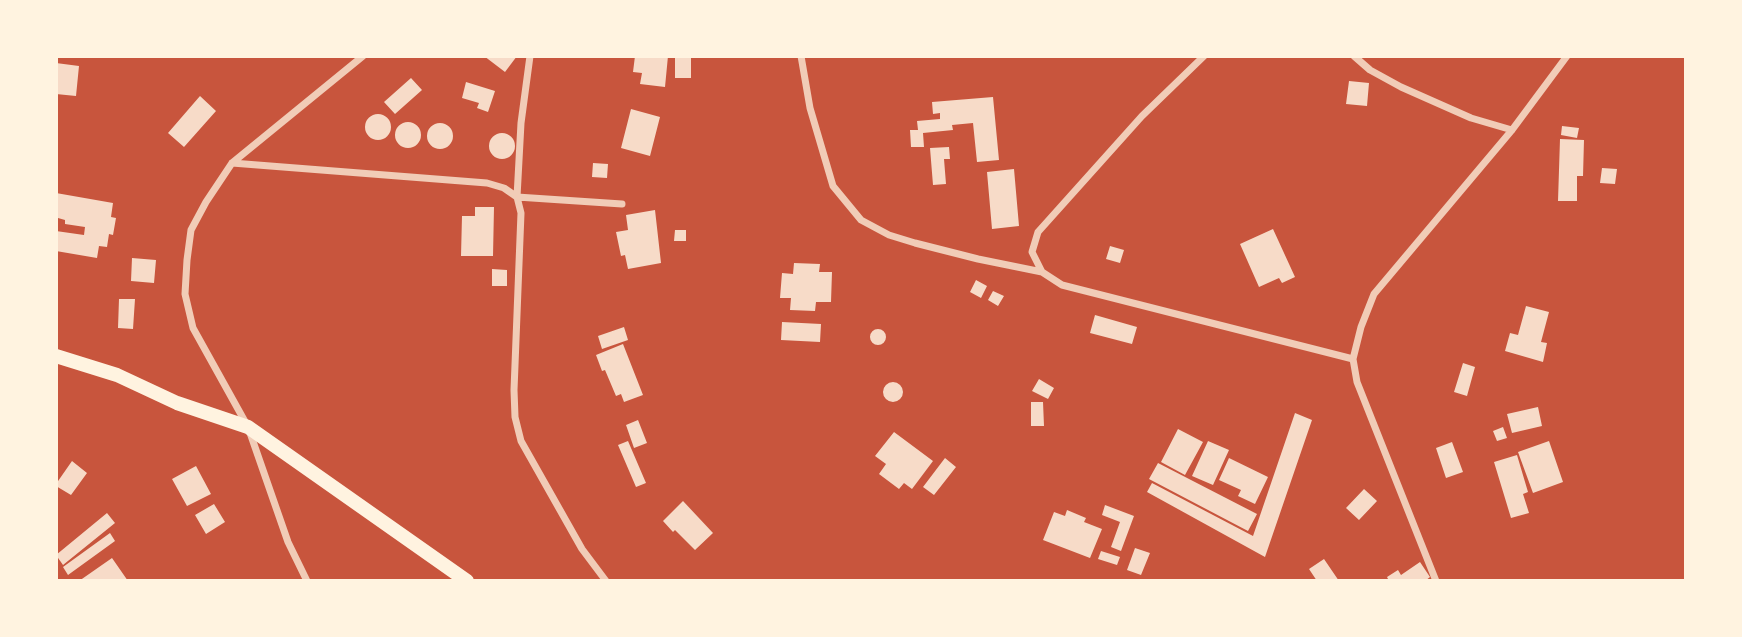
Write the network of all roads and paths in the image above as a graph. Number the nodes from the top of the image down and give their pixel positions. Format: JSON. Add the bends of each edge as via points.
{"nodes":[{"id":1,"x":363,"y":56,"type":"edge"},
{"id":2,"x":530,"y":56,"type":"edge"},
{"id":3,"x":801,"y":56,"type":"edge"},
{"id":4,"x":1204,"y":56,"type":"edge"},
{"id":5,"x":1354,"y":56,"type":"edge"},
{"id":6,"x":1567,"y":56,"type":"edge"},
{"id":7,"x":1512,"y":130,"type":"junction"},
{"id":8,"x":232,"y":163,"type":"junction"},
{"id":9,"x":517,"y":197,"type":"junction"},
{"id":10,"x":622,"y":204,"type":"dead end"},
{"id":11,"x":1042,"y":272,"type":"junction"},
{"id":12,"x":56,"y":356,"type":"edge"},
{"id":13,"x":1353,"y":359,"type":"junction"},
{"id":14,"x":248,"y":427,"type":"junction"},
{"id":15,"x":307,"y":581,"type":"edge"},
{"id":16,"x":467,"y":581,"type":"edge"},
{"id":17,"x":606,"y":581,"type":"edge"},
{"id":18,"x":1436,"y":581,"type":"edge"}],
"edges":[{"from":1,"to":8,"type":"street"},
{"from":2,"to":9,"type":"street"},
{"from":3,"to":11,"type":"street","via":[[810,108],[833,186],[861,219],[915,243]]},
{"from":4,"to":11,"type":"street","via":[[1142,116],[1038,232],[1032,252]]},
{"from":5,"to":7,"type":"street","via":[[1401,87],[1471,118]]},
{"from":6,"to":7,"type":"street"},
{"from":7,"to":13,"type":"street","via":[[1374,294]]},
{"from":8,"to":9,"type":"street","via":[[487,183]]},
{"from":8,"to":14,"type":"street","via":[[191,230],[186,294],[193,328]]},
{"from":9,"to":10,"type":"street"},
{"from":9,"to":17,"type":"street","via":[[521,213],[515,417],[521,441],[582,549]]},
{"from":11,"to":13,"type":"street","via":[[1062,285]]},
{"from":12,"to":14,"type":"highway"},
{"from":13,"to":18,"type":"street","via":[[1357,382]]},
{"from":14,"to":15,"type":"street","via":[[288,542]]},
{"from":14,"to":16,"type":"highway"}]}
